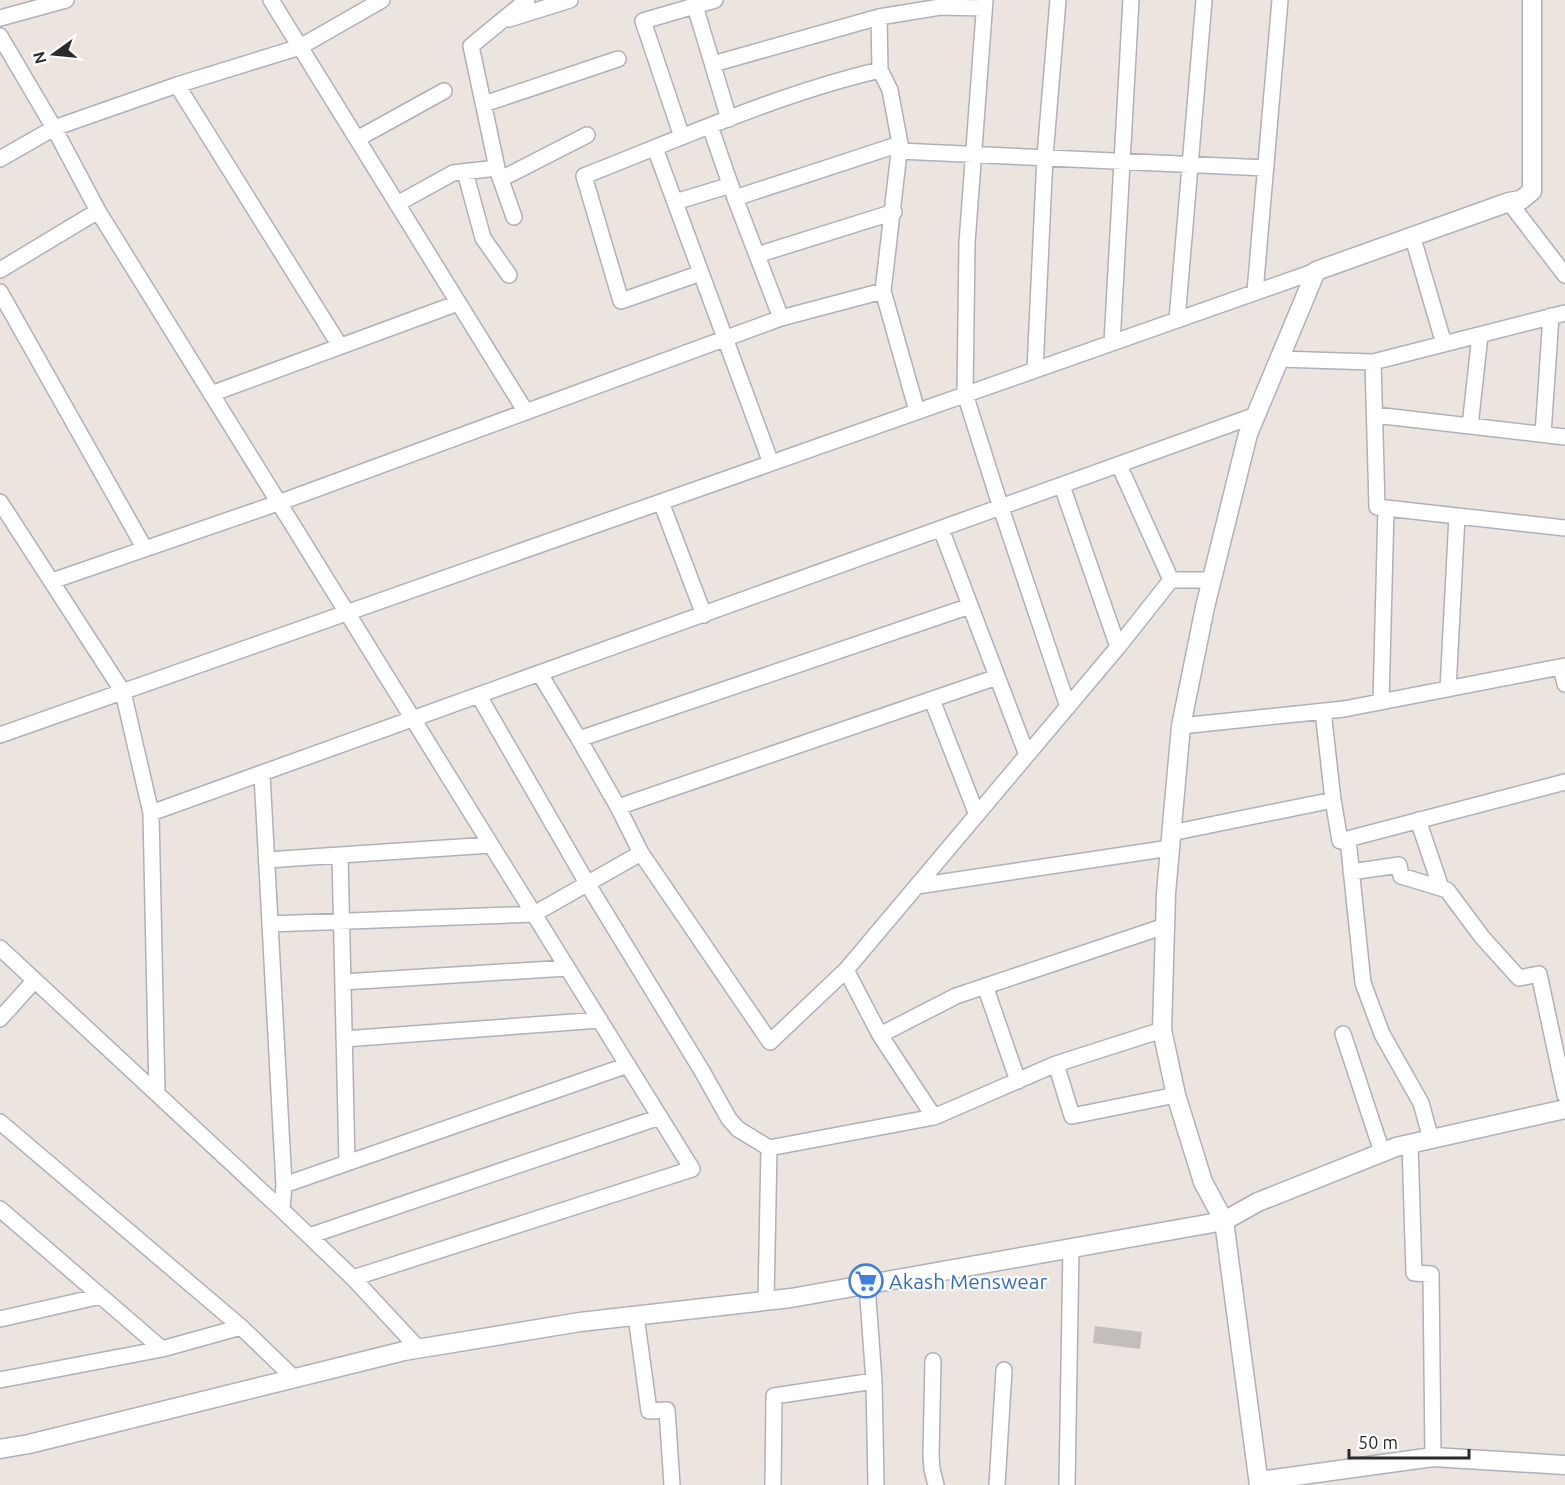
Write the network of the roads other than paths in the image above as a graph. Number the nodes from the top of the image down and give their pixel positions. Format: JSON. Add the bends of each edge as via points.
{"nodes":[{"id":1,"x":66,"y":0,"type":"edge"},
{"id":2,"x":271,"y":0,"type":"edge"},
{"id":3,"x":382,"y":0,"type":"edge"},
{"id":4,"x":527,"y":0,"type":"edge"},
{"id":5,"x":570,"y":0,"type":"edge"},
{"id":6,"x":715,"y":0,"type":"edge"},
{"id":7,"x":1058,"y":0,"type":"edge"},
{"id":8,"x":1131,"y":0,"type":"edge"},
{"id":9,"x":1204,"y":0,"type":"edge"},
{"id":10,"x":1280,"y":0,"type":"edge"},
{"id":11,"x":1532,"y":0,"type":"edge"},
{"id":12,"x":984,"y":4,"type":"edge"},
{"id":13,"x":695,"y":6,"type":"junction"},
{"id":14,"x":879,"y":17,"type":"junction"},
{"id":15,"x":0,"y":18,"type":"edge"},
{"id":16,"x":500,"y":21,"type":"junction"},
{"id":17,"x":0,"y":36,"type":"edge"},
{"id":18,"x":300,"y":47,"type":"junction"},
{"id":19,"x":618,"y":59,"type":"dead end"},
{"id":20,"x":713,"y":64,"type":"junction"},
{"id":21,"x":880,"y":70,"type":"junction"},
{"id":22,"x":177,"y":85,"type":"junction"},
{"id":23,"x":444,"y":92,"type":"dead end"},
{"id":24,"x":483,"y":104,"type":"junction"},
{"id":25,"x":729,"y":119,"type":"junction"},
{"id":26,"x":710,"y":126,"type":"junction"},
{"id":27,"x":54,"y":128,"type":"junction"},
{"id":28,"x":587,"y":135,"type":"dead end"},
{"id":29,"x":682,"y":137,"type":"junction"},
{"id":30,"x":357,"y":139,"type":"junction"},
{"id":31,"x":900,"y":147,"type":"junction"},
{"id":32,"x":655,"y":148,"type":"junction"},
{"id":33,"x":974,"y":153,"type":"junction"},
{"id":34,"x":1045,"y":156,"type":"junction"},
{"id":35,"x":0,"y":159,"type":"edge"},
{"id":36,"x":1122,"y":162,"type":"junction"},
{"id":37,"x":1190,"y":165,"type":"junction"},
{"id":38,"x":1266,"y":168,"type":"junction"},
{"id":39,"x":465,"y":172,"type":"junction"},
{"id":40,"x":499,"y":174,"type":"junction"},
{"id":41,"x":733,"y":192,"type":"junction"},
{"id":42,"x":675,"y":202,"type":"junction"},
{"id":43,"x":1509,"y":202,"type":"junction"},
{"id":44,"x":397,"y":204,"type":"junction"},
{"id":45,"x":99,"y":211,"type":"junction"},
{"id":46,"x":894,"y":212,"type":"junction"},
{"id":47,"x":514,"y":217,"type":"dead end"},
{"id":48,"x":1412,"y":235,"type":"junction"},
{"id":49,"x":758,"y":255,"type":"junction"},
{"id":50,"x":0,"y":270,"type":"edge"},
{"id":51,"x":1316,"y":271,"type":"junction"},
{"id":52,"x":700,"y":273,"type":"junction"},
{"id":53,"x":509,"y":274,"type":"dead end"},
{"id":54,"x":1565,"y":275,"type":"edge"},
{"id":55,"x":883,"y":291,"type":"junction"},
{"id":56,"x":0,"y":292,"type":"edge"},
{"id":57,"x":1256,"y":292,"type":"junction"},
{"id":58,"x":458,"y":303,"type":"junction"},
{"id":59,"x":1558,"y":315,"type":"edge"},
{"id":60,"x":781,"y":318,"type":"junction"},
{"id":61,"x":1177,"y":320,"type":"junction"},
{"id":62,"x":1480,"y":335,"type":"junction"},
{"id":63,"x":725,"y":339,"type":"junction"},
{"id":64,"x":1112,"y":343,"type":"junction"},
{"id":65,"x":1444,"y":344,"type":"junction"},
{"id":66,"x":340,"y":346,"type":"junction"},
{"id":67,"x":1279,"y":358,"type":"junction"},
{"id":68,"x":1373,"y":362,"type":"junction"},
{"id":69,"x":1035,"y":370,"type":"junction"},
{"id":70,"x":211,"y":393,"type":"junction"},
{"id":71,"x":965,"y":394,"type":"junction"},
{"id":72,"x":917,"y":411,"type":"junction"},
{"id":73,"x":526,"y":412,"type":"junction"},
{"id":74,"x":1375,"y":415,"type":"junction"},
{"id":75,"x":1256,"y":416,"type":"junction"},
{"id":76,"x":1470,"y":426,"type":"junction"},
{"id":77,"x":1543,"y":434,"type":"junction"},
{"id":78,"x":1565,"y":436,"type":"edge"},
{"id":79,"x":771,"y":463,"type":"junction"},
{"id":80,"x":1119,"y":465,"type":"junction"},
{"id":81,"x":1062,"y":486,"type":"junction"},
{"id":82,"x":0,"y":502,"type":"edge"},
{"id":83,"x":661,"y":502,"type":"junction"},
{"id":84,"x":279,"y":503,"type":"junction"},
{"id":85,"x":1001,"y":508,"type":"junction"},
{"id":86,"x":1386,"y":508,"type":"junction"},
{"id":87,"x":1457,"y":516,"type":"junction"},
{"id":88,"x":1565,"y":528,"type":"edge"},
{"id":89,"x":941,"y":529,"type":"junction"},
{"id":90,"x":145,"y":549,"type":"junction"},
{"id":91,"x":1170,"y":580,"type":"junction"},
{"id":92,"x":1212,"y":580,"type":"junction"},
{"id":93,"x":52,"y":581,"type":"junction"},
{"id":94,"x":970,"y":606,"type":"junction"},
{"id":95,"x":346,"y":613,"type":"junction"},
{"id":96,"x":704,"y":615,"type":"junction"},
{"id":97,"x":1118,"y":647,"type":"junction"},
{"id":98,"x":1563,"y":667,"type":"edge"},
{"id":99,"x":540,"y":674,"type":"junction"},
{"id":100,"x":997,"y":677,"type":"junction"},
{"id":101,"x":1565,"y":684,"type":"edge"},
{"id":102,"x":1448,"y":689,"type":"junction"},
{"id":103,"x":123,"y":692,"type":"junction"},
{"id":104,"x":479,"y":696,"type":"junction"},
{"id":105,"x":932,"y":700,"type":"junction"},
{"id":106,"x":1381,"y":702,"type":"junction"},
{"id":107,"x":1068,"y":707,"type":"junction"},
{"id":108,"x":1323,"y":711,"type":"junction"},
{"id":109,"x":413,"y":720,"type":"junction"},
{"id":110,"x":1181,"y":726,"type":"junction"},
{"id":111,"x":0,"y":735,"type":"edge"},
{"id":112,"x":579,"y":739,"type":"junction"},
{"id":113,"x":1027,"y":755,"type":"junction"},
{"id":114,"x":262,"y":774,"type":"junction"},
{"id":115,"x":1565,"y":782,"type":"edge"},
{"id":116,"x":1333,"y":800,"type":"junction"},
{"id":117,"x":618,"y":807,"type":"junction"},
{"id":118,"x":152,"y":813,"type":"junction"},
{"id":119,"x":977,"y":815,"type":"junction"},
{"id":120,"x":1418,"y":820,"type":"junction"},
{"id":121,"x":1347,"y":839,"type":"junction"},
{"id":122,"x":1171,"y":840,"type":"junction"},
{"id":123,"x":490,"y":845,"type":"junction"},
{"id":124,"x":640,"y":853,"type":"junction"},
{"id":125,"x":340,"y":855,"type":"junction"},
{"id":126,"x":267,"y":860,"type":"junction"},
{"id":127,"x":1351,"y":872,"type":"junction"},
{"id":128,"x":587,"y":883,"type":"junction"},
{"id":129,"x":917,"y":886,"type":"junction"},
{"id":130,"x":1441,"y":888,"type":"junction"},
{"id":131,"x":534,"y":914,"type":"junction"},
{"id":132,"x":342,"y":921,"type":"junction"},
{"id":133,"x":270,"y":924,"type":"junction"},
{"id":134,"x":1165,"y":926,"type":"junction"},
{"id":135,"x":0,"y":948,"type":"edge"},
{"id":136,"x":567,"y":968,"type":"junction"},
{"id":137,"x":846,"y":970,"type":"junction"},
{"id":138,"x":34,"y":981,"type":"junction"},
{"id":139,"x":343,"y":982,"type":"junction"},
{"id":140,"x":985,"y":986,"type":"junction"},
{"id":141,"x":0,"y":1019,"type":"edge"},
{"id":142,"x":600,"y":1020,"type":"junction"},
{"id":143,"x":1162,"y":1029,"type":"junction"},
{"id":144,"x":1343,"y":1034,"type":"dead end"},
{"id":145,"x":880,"y":1035,"type":"junction"},
{"id":146,"x":344,"y":1040,"type":"junction"},
{"id":147,"x":1056,"y":1064,"type":"junction"},
{"id":148,"x":628,"y":1065,"type":"junction"},
{"id":149,"x":1018,"y":1080,"type":"junction"},
{"id":150,"x":157,"y":1095,"type":"junction"},
{"id":151,"x":1176,"y":1095,"type":"junction"},
{"id":152,"x":1565,"y":1095,"type":"edge"},
{"id":153,"x":1565,"y":1109,"type":"edge"},
{"id":154,"x":660,"y":1117,"type":"junction"},
{"id":155,"x":934,"y":1117,"type":"junction"},
{"id":156,"x":0,"y":1122,"type":"edge"},
{"id":157,"x":1431,"y":1139,"type":"junction"},
{"id":158,"x":1410,"y":1144,"type":"junction"},
{"id":159,"x":769,"y":1148,"type":"junction"},
{"id":160,"x":1382,"y":1152,"type":"junction"},
{"id":161,"x":347,"y":1163,"type":"junction"},
{"id":162,"x":284,"y":1185,"type":"junction"},
{"id":163,"x":0,"y":1209,"type":"edge"},
{"id":164,"x":282,"y":1210,"type":"junction"},
{"id":165,"x":1224,"y":1221,"type":"junction"},
{"id":166,"x":309,"y":1236,"type":"junction"},
{"id":167,"x":1071,"y":1248,"type":"junction"},
{"id":168,"x":353,"y":1278,"type":"junction"},
{"id":169,"x":867,"y":1285,"type":"junction"},
{"id":170,"x":101,"y":1296,"type":"junction"},
{"id":171,"x":766,"y":1301,"type":"junction"},
{"id":172,"x":636,"y":1316,"type":"junction"},
{"id":173,"x":0,"y":1319,"type":"edge"},
{"id":174,"x":241,"y":1328,"type":"junction"},
{"id":175,"x":418,"y":1348,"type":"junction"},
{"id":176,"x":162,"y":1349,"type":"junction"},
{"id":177,"x":933,"y":1361,"type":"dead end"},
{"id":178,"x":1004,"y":1370,"type":"dead end"},
{"id":179,"x":294,"y":1378,"type":"junction"},
{"id":180,"x":0,"y":1380,"type":"edge"},
{"id":181,"x":874,"y":1381,"type":"junction"},
{"id":182,"x":0,"y":1449,"type":"edge"},
{"id":183,"x":1432,"y":1457,"type":"junction"},
{"id":184,"x":1565,"y":1465,"type":"edge"},
{"id":185,"x":1259,"y":1483,"type":"edge"},
{"id":186,"x":672,"y":1485,"type":"edge"},
{"id":187,"x":773,"y":1485,"type":"edge"},
{"id":188,"x":876,"y":1485,"type":"edge"},
{"id":189,"x":936,"y":1485,"type":"edge"},
{"id":190,"x":997,"y":1485,"type":"edge"},
{"id":191,"x":1067,"y":1485,"type":"edge"}],
"edges":[{"from":1,"to":15,"type":"street"},
{"from":2,"to":18,"type":"street"},
{"from":3,"to":18,"type":"street"},
{"from":4,"to":16,"type":"street"},
{"from":5,"to":16,"type":"street"},
{"from":6,"to":13,"type":"street"},
{"from":7,"to":34,"type":"street"},
{"from":8,"to":36,"type":"street"},
{"from":9,"to":37,"type":"street"},
{"from":10,"to":38,"type":"street"},
{"from":11,"to":43,"type":"street","via":[[1532,191],[1521,200]]},
{"from":12,"to":14,"type":"street"},
{"from":12,"to":33,"type":"street"},
{"from":13,"to":20,"type":"street"},
{"from":13,"to":29,"type":"street","via":[[643,21]]},
{"from":14,"to":20,"type":"street"},
{"from":14,"to":21,"type":"street"},
{"from":16,"to":24,"type":"street","via":[[471,45]]},
{"from":17,"to":27,"type":"street"},
{"from":18,"to":22,"type":"street"},
{"from":18,"to":30,"type":"street"},
{"from":19,"to":24,"type":"street"},
{"from":20,"to":25,"type":"street"},
{"from":21,"to":25,"type":"street","via":[[836,81]]},
{"from":21,"to":31,"type":"street","via":[[890,90]]},
{"from":22,"to":27,"type":"street"},
{"from":22,"to":66,"type":"street"},
{"from":23,"to":30,"type":"street"},
{"from":24,"to":40,"type":"street"},
{"from":25,"to":26,"type":"street"},
{"from":26,"to":29,"type":"street"},
{"from":26,"to":41,"type":"street"},
{"from":27,"to":35,"type":"street"},
{"from":27,"to":45,"type":"street"},
{"from":28,"to":40,"type":"street"},
{"from":29,"to":32,"type":"street"},
{"from":30,"to":44,"type":"street"},
{"from":31,"to":33,"type":"street"},
{"from":31,"to":41,"type":"street"},
{"from":31,"to":46,"type":"street"},
{"from":32,"to":42,"type":"street"},
{"from":32,"to":52,"type":"street","via":[[584,176],[621,301]]},
{"from":33,"to":34,"type":"street"},
{"from":33,"to":71,"type":"street","via":[[967,243]]},
{"from":34,"to":36,"type":"street"},
{"from":34,"to":69,"type":"street"},
{"from":36,"to":37,"type":"street"},
{"from":36,"to":64,"type":"street"},
{"from":37,"to":38,"type":"street"},
{"from":37,"to":61,"type":"street"},
{"from":38,"to":57,"type":"street"},
{"from":39,"to":40,"type":"street"},
{"from":39,"to":44,"type":"street","via":[[453,173]]},
{"from":39,"to":53,"type":"street","via":[[483,238]]},
{"from":40,"to":47,"type":"street"},
{"from":41,"to":42,"type":"street"},
{"from":41,"to":49,"type":"street"},
{"from":42,"to":52,"type":"street"},
{"from":43,"to":48,"type":"street"},
{"from":43,"to":54,"type":"street"},
{"from":44,"to":58,"type":"street"},
{"from":45,"to":50,"type":"street"},
{"from":45,"to":70,"type":"street"},
{"from":46,"to":49,"type":"street"},
{"from":46,"to":55,"type":"street"},
{"from":48,"to":51,"type":"street"},
{"from":48,"to":65,"type":"street"},
{"from":49,"to":60,"type":"street"},
{"from":51,"to":57,"type":"street"},
{"from":51,"to":67,"type":"street"},
{"from":52,"to":63,"type":"street"},
{"from":55,"to":60,"type":"street"},
{"from":55,"to":72,"type":"street"},
{"from":56,"to":90,"type":"street"},
{"from":57,"to":61,"type":"street"},
{"from":58,"to":66,"type":"street"},
{"from":58,"to":73,"type":"street"},
{"from":59,"to":62,"type":"street"},
{"from":59,"to":77,"type":"street"},
{"from":60,"to":63,"type":"street"},
{"from":61,"to":64,"type":"street"},
{"from":62,"to":65,"type":"street"},
{"from":62,"to":76,"type":"street"},
{"from":63,"to":73,"type":"street"},
{"from":63,"to":79,"type":"street"},
{"from":64,"to":69,"type":"street"},
{"from":65,"to":68,"type":"street"},
{"from":66,"to":70,"type":"street"},
{"from":67,"to":68,"type":"street"},
{"from":67,"to":75,"type":"street"},
{"from":68,"to":74,"type":"street"},
{"from":69,"to":71,"type":"street"},
{"from":70,"to":84,"type":"street"},
{"from":71,"to":72,"type":"street"},
{"from":71,"to":85,"type":"street"},
{"from":72,"to":79,"type":"street"},
{"from":73,"to":84,"type":"street"},
{"from":74,"to":76,"type":"street"},
{"from":74,"to":86,"type":"street","via":[[1377,507]]},
{"from":75,"to":80,"type":"street"},
{"from":75,"to":92,"type":"street","via":[[1248,434]]},
{"from":76,"to":77,"type":"street"},
{"from":77,"to":78,"type":"street"},
{"from":79,"to":83,"type":"street"},
{"from":80,"to":81,"type":"street"},
{"from":80,"to":91,"type":"street"},
{"from":81,"to":85,"type":"street"},
{"from":81,"to":97,"type":"street"},
{"from":82,"to":93,"type":"street"},
{"from":83,"to":95,"type":"street"},
{"from":83,"to":96,"type":"street"},
{"from":84,"to":90,"type":"street"},
{"from":84,"to":95,"type":"street"},
{"from":85,"to":89,"type":"street"},
{"from":85,"to":107,"type":"street"},
{"from":86,"to":87,"type":"street"},
{"from":86,"to":106,"type":"street"},
{"from":87,"to":88,"type":"street"},
{"from":87,"to":102,"type":"street"},
{"from":89,"to":94,"type":"street"},
{"from":89,"to":96,"type":"street"},
{"from":90,"to":93,"type":"street"},
{"from":91,"to":92,"type":"street"},
{"from":91,"to":97,"type":"street"},
{"from":92,"to":110,"type":"street"},
{"from":93,"to":103,"type":"street"},
{"from":94,"to":100,"type":"street"},
{"from":94,"to":112,"type":"street"},
{"from":95,"to":103,"type":"street"},
{"from":95,"to":109,"type":"street"},
{"from":96,"to":99,"type":"street"},
{"from":97,"to":107,"type":"street"},
{"from":98,"to":101,"type":"street"},
{"from":98,"to":102,"type":"street"},
{"from":99,"to":104,"type":"street"},
{"from":99,"to":112,"type":"street"},
{"from":100,"to":105,"type":"street"},
{"from":100,"to":113,"type":"street"},
{"from":102,"to":106,"type":"street"},
{"from":103,"to":111,"type":"street"},
{"from":103,"to":118,"type":"street"},
{"from":104,"to":109,"type":"street"},
{"from":104,"to":128,"type":"street"},
{"from":105,"to":117,"type":"street"},
{"from":105,"to":119,"type":"street"},
{"from":106,"to":108,"type":"street"},
{"from":107,"to":113,"type":"street"},
{"from":108,"to":110,"type":"street"},
{"from":108,"to":116,"type":"street"},
{"from":109,"to":114,"type":"street"},
{"from":109,"to":123,"type":"street"},
{"from":110,"to":122,"type":"street"},
{"from":112,"to":117,"type":"street"},
{"from":113,"to":119,"type":"street"},
{"from":114,"to":118,"type":"street"},
{"from":114,"to":126,"type":"street"},
{"from":115,"to":120,"type":"street"},
{"from":116,"to":121,"type":"street","via":[[1340,841]]},
{"from":116,"to":122,"type":"street"},
{"from":117,"to":124,"type":"street"},
{"from":118,"to":150,"type":"street"},
{"from":119,"to":129,"type":"street"},
{"from":120,"to":121,"type":"street"},
{"from":120,"to":130,"type":"street"},
{"from":121,"to":127,"type":"street"},
{"from":122,"to":129,"type":"street"},
{"from":122,"to":134,"type":"street"},
{"from":123,"to":125,"type":"street"},
{"from":123,"to":131,"type":"street"},
{"from":124,"to":128,"type":"street"},
{"from":124,"to":137,"type":"street","via":[[770,1042]]},
{"from":125,"to":126,"type":"street"},
{"from":125,"to":132,"type":"street"},
{"from":126,"to":133,"type":"street"},
{"from":127,"to":130,"type":"street","via":[[1400,865],[1401,876]]},
{"from":127,"to":157,"type":"street","via":[[1363,983],[1382,1034],[1421,1103]]},
{"from":128,"to":131,"type":"street"},
{"from":128,"to":159,"type":"street","via":[[734,1126]]},
{"from":129,"to":137,"type":"street"},
{"from":130,"to":152,"type":"street","via":[[1447,890],[1482,937],[1520,978],[1539,974]]},
{"from":131,"to":132,"type":"street"},
{"from":131,"to":136,"type":"street"},
{"from":132,"to":133,"type":"street"},
{"from":132,"to":139,"type":"street"},
{"from":133,"to":162,"type":"street"},
{"from":134,"to":140,"type":"street"},
{"from":134,"to":143,"type":"street"},
{"from":135,"to":138,"type":"street"},
{"from":136,"to":139,"type":"street"},
{"from":136,"to":142,"type":"street"},
{"from":137,"to":145,"type":"street"},
{"from":138,"to":141,"type":"street"},
{"from":138,"to":150,"type":"street"},
{"from":139,"to":146,"type":"street"},
{"from":140,"to":145,"type":"street","via":[[956,996]]},
{"from":140,"to":149,"type":"street"},
{"from":142,"to":146,"type":"street"},
{"from":142,"to":148,"type":"street"},
{"from":143,"to":147,"type":"street"},
{"from":143,"to":151,"type":"street"},
{"from":144,"to":160,"type":"street"},
{"from":145,"to":155,"type":"street"},
{"from":146,"to":161,"type":"street"},
{"from":147,"to":149,"type":"street"},
{"from":147,"to":151,"type":"street","via":[[1072,1116]]},
{"from":148,"to":154,"type":"street"},
{"from":148,"to":161,"type":"street"},
{"from":149,"to":155,"type":"street"},
{"from":150,"to":164,"type":"street"},
{"from":151,"to":165,"type":"street","via":[[1203,1182]]},
{"from":153,"to":157,"type":"street"},
{"from":154,"to":166,"type":"street"},
{"from":154,"to":168,"type":"street","via":[[692,1169]]},
{"from":155,"to":159,"type":"street"},
{"from":156,"to":174,"type":"street"},
{"from":157,"to":158,"type":"street"},
{"from":158,"to":160,"type":"street"},
{"from":158,"to":183,"type":"street","via":[[1414,1273],[1431,1274]]},
{"from":159,"to":171,"type":"street"},
{"from":160,"to":165,"type":"street","via":[[1258,1202]]},
{"from":161,"to":162,"type":"street"},
{"from":162,"to":164,"type":"street"},
{"from":163,"to":170,"type":"street"},
{"from":164,"to":166,"type":"street"},
{"from":165,"to":167,"type":"street"},
{"from":165,"to":185,"type":"street"},
{"from":166,"to":168,"type":"street"},
{"from":167,"to":169,"type":"street"},
{"from":167,"to":191,"type":"street"},
{"from":168,"to":175,"type":"street"},
{"from":169,"to":171,"type":"street"},
{"from":169,"to":181,"type":"street"},
{"from":170,"to":173,"type":"street"},
{"from":170,"to":176,"type":"street"},
{"from":171,"to":172,"type":"street"},
{"from":172,"to":175,"type":"street"},
{"from":172,"to":186,"type":"street","via":[[649,1411],[668,1410]]},
{"from":174,"to":176,"type":"street"},
{"from":174,"to":179,"type":"street"},
{"from":175,"to":179,"type":"street"},
{"from":176,"to":180,"type":"street"},
{"from":177,"to":189,"type":"street","via":[[931,1456]]},
{"from":178,"to":190,"type":"street"},
{"from":179,"to":182,"type":"street"},
{"from":181,"to":187,"type":"street","via":[[774,1395]]},
{"from":181,"to":188,"type":"street"},
{"from":183,"to":184,"type":"street"},
{"from":183,"to":185,"type":"street"}]}
